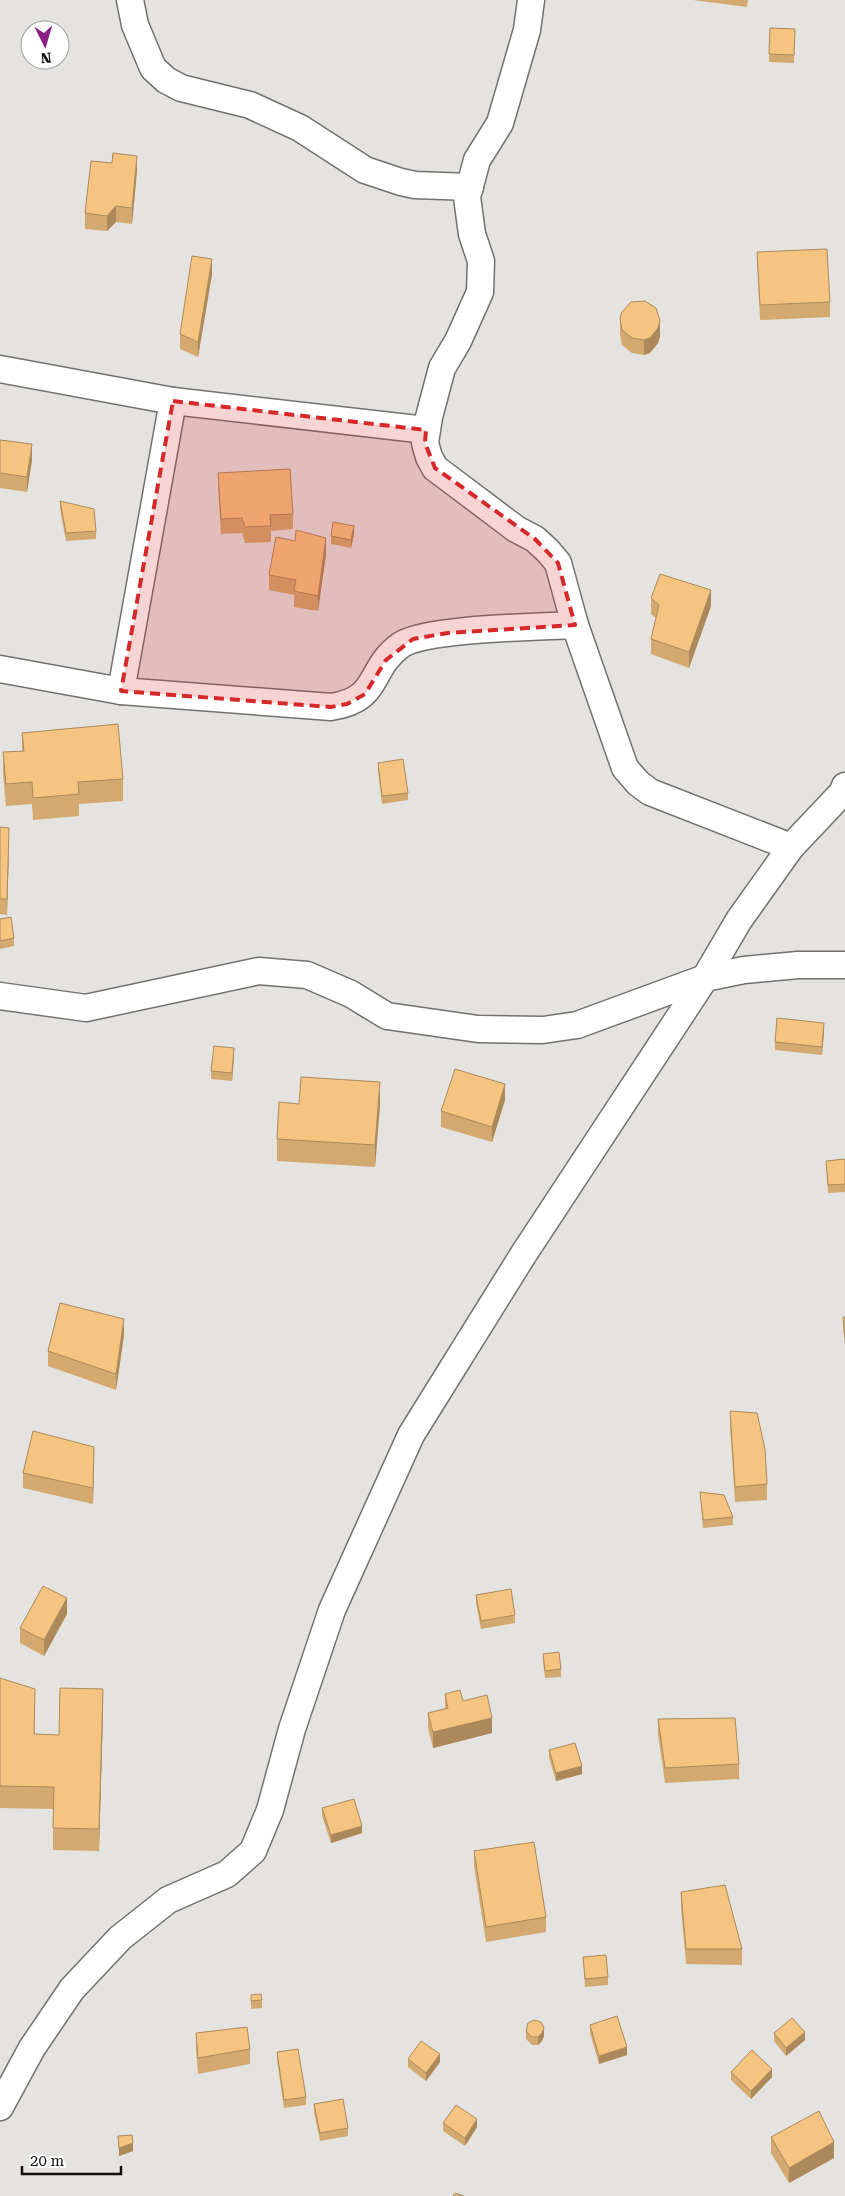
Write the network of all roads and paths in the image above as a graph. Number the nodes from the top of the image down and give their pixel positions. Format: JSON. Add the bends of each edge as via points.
{"nodes":[{"id":1,"x":130,"y":0,"type":"edge"},
{"id":2,"x":531,"y":0,"type":"edge"},
{"id":3,"x":470,"y":187,"type":"junction"},
{"id":4,"x":0,"y":369,"type":"edge"},
{"id":5,"x":173,"y":401,"type":"junction"},
{"id":6,"x":426,"y":430,"type":"junction"},
{"id":7,"x":575,"y":625,"type":"junction"},
{"id":8,"x":0,"y":669,"type":"edge"},
{"id":9,"x":121,"y":692,"type":"junction"},
{"id":10,"x":844,"y":794,"type":"edge"},
{"id":11,"x":791,"y":847,"type":"junction"},
{"id":12,"x":845,"y":965,"type":"edge"},
{"id":13,"x":705,"y":978,"type":"junction"},
{"id":14,"x":0,"y":996,"type":"edge"},
{"id":15,"x":0,"y":2107,"type":"edge"}],
"edges":[{"from":1,"to":3,"type":"street","via":[[135,26],[153,68],[166,80],[181,88],[250,105],[300,128],[365,170],[415,185]]},
{"from":2,"to":3,"type":"street","via":[[527,30],[500,123],[477,160]]},
{"from":3,"to":6,"type":"street","via":[[467,198],[472,234],[481,261],[480,292],[442,368]]},
{"from":4,"to":5,"type":"street"},
{"from":5,"to":6,"type":"street"},
{"from":5,"to":9,"type":"street"},
{"from":6,"to":7,"type":"street","via":[[425,443],[435,468],[516,530],[535,539],[558,563]]},
{"from":7,"to":9,"type":"street","via":[[448,633],[413,639],[402,644],[386,660],[365,694],[347,704],[331,707]]},
{"from":7,"to":11,"type":"street","via":[[624,768],[638,783],[650,792]]},
{"from":8,"to":9,"type":"street"},
{"from":10,"to":11,"type":"street"},
{"from":11,"to":13,"type":"street","via":[[740,920]]},
{"from":12,"to":13,"type":"street","via":[[744,970]]},
{"from":13,"to":14,"type":"street","via":[[577,1025],[543,1030],[478,1029],[387,1016],[351,994],[307,975],[259,971],[86,1008]]},
{"from":13,"to":15,"type":"street","via":[[523,1255],[411,1435],[332,1610],[292,1729],[270,1810],[253,1851],[227,1874],[168,1900],[120,1938],[72,1989],[32,2048]]}]}
